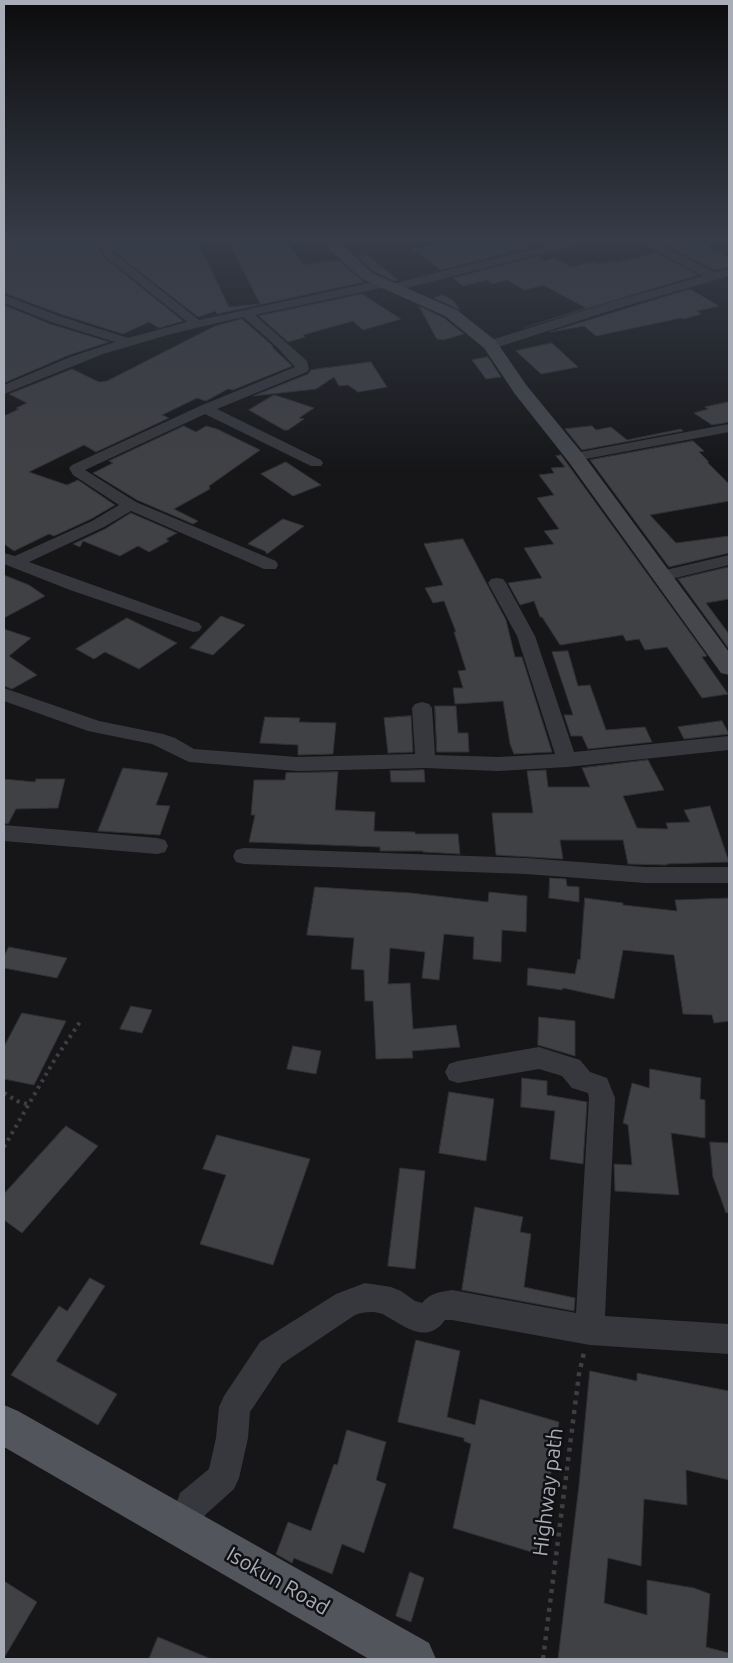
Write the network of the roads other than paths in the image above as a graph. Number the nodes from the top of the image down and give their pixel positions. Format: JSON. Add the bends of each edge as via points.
{"nodes":[{"id":1,"x":50,"y":317,"type":"edge"},
{"id":2,"x":188,"y":317,"type":"edge"},
{"id":3,"x":229,"y":317,"type":"edge"},
{"id":4,"x":249,"y":317,"type":"edge"},
{"id":5,"x":456,"y":317,"type":"edge"},
{"id":6,"x":582,"y":317,"type":"edge"},
{"id":7,"x":197,"y":324,"type":"junction"},
{"id":8,"x":129,"y":342,"type":"junction"},
{"id":9,"x":490,"y":345,"type":"junction"},
{"id":10,"x":4,"y":390,"type":"edge"},
{"id":11,"x":205,"y":409,"type":"junction"},
{"id":12,"x":729,"y":428,"type":"edge"},
{"id":13,"x":575,"y":457,"type":"junction"},
{"id":14,"x":316,"y":462,"type":"dead end"},
{"id":15,"x":130,"y":505,"type":"junction"},
{"id":16,"x":10,"y":560,"type":"edge"},
{"id":17,"x":729,"y":560,"type":"edge"},
{"id":18,"x":270,"y":565,"type":"dead end"},
{"id":19,"x":663,"y":576,"type":"junction"},
{"id":20,"x":498,"y":583,"type":"dead end"},
{"id":21,"x":193,"y":627,"type":"dead end"},
{"id":22,"x":729,"y":668,"type":"edge"},
{"id":23,"x":4,"y":694,"type":"edge"},
{"id":24,"x":422,"y":708,"type":"dead end"},
{"id":25,"x":729,"y":743,"type":"edge"},
{"id":26,"x":425,"y":760,"type":"junction"},
{"id":27,"x":567,"y":760,"type":"junction"},
{"id":28,"x":4,"y":833,"type":"edge"},
{"id":29,"x":157,"y":846,"type":"dead end"},
{"id":30,"x":244,"y":856,"type":"dead end"},
{"id":31,"x":729,"y":875,"type":"edge"},
{"id":32,"x":458,"y":1072,"type":"dead end"},
{"id":33,"x":590,"y":1330,"type":"junction"},
{"id":34,"x":729,"y":1339,"type":"edge"},
{"id":35,"x":4,"y":1425,"type":"edge"},
{"id":36,"x":185,"y":1527,"type":"junction"},
{"id":37,"x":413,"y":1659,"type":"edge"}],
"edges":[{"from":1,"to":8,"type":"street"},
{"from":2,"to":7,"type":"street"},
{"from":3,"to":7,"type":"street"},
{"from":4,"to":11,"type":"street","via":[[303,367]]},
{"from":5,"to":9,"type":"street"},
{"from":6,"to":9,"type":"street"},
{"from":7,"to":8,"type":"street"},
{"from":8,"to":10,"type":"street","via":[[58,366]]},
{"from":9,"to":13,"type":"street","via":[[521,390]]},
{"from":11,"to":14,"type":"street"},
{"from":11,"to":15,"type":"street","via":[[77,468],[78,472]]},
{"from":12,"to":13,"type":"street"},
{"from":13,"to":19,"type":"street"},
{"from":15,"to":16,"type":"street","via":[[98,524]]},
{"from":15,"to":18,"type":"street"},
{"from":16,"to":21,"type":"street"},
{"from":17,"to":19,"type":"street"},
{"from":19,"to":22,"type":"street"},
{"from":20,"to":27,"type":"street","via":[[526,636]]},
{"from":23,"to":26,"type":"street","via":[[95,726],[139,735],[185,751],[297,764]]},
{"from":24,"to":26,"type":"street"},
{"from":25,"to":27,"type":"street"},
{"from":26,"to":27,"type":"street","via":[[498,764]]},
{"from":28,"to":29,"type":"street"},
{"from":30,"to":31,"type":"street","via":[[526,866],[645,875]]},
{"from":32,"to":33,"type":"street","via":[[539,1058],[572,1068],[581,1080],[598,1086],[602,1098]]},
{"from":33,"to":34,"type":"street"},
{"from":33,"to":36,"type":"street","via":[[452,1305],[437,1308],[428,1319],[408,1314],[390,1301],[366,1297],[346,1304],[271,1353],[235,1407],[223,1478],[192,1506]]},
{"from":35,"to":36,"type":"main road","name":"Isokun Road"},
{"from":36,"to":37,"type":"main road","name":"Isokun Road"}]}
